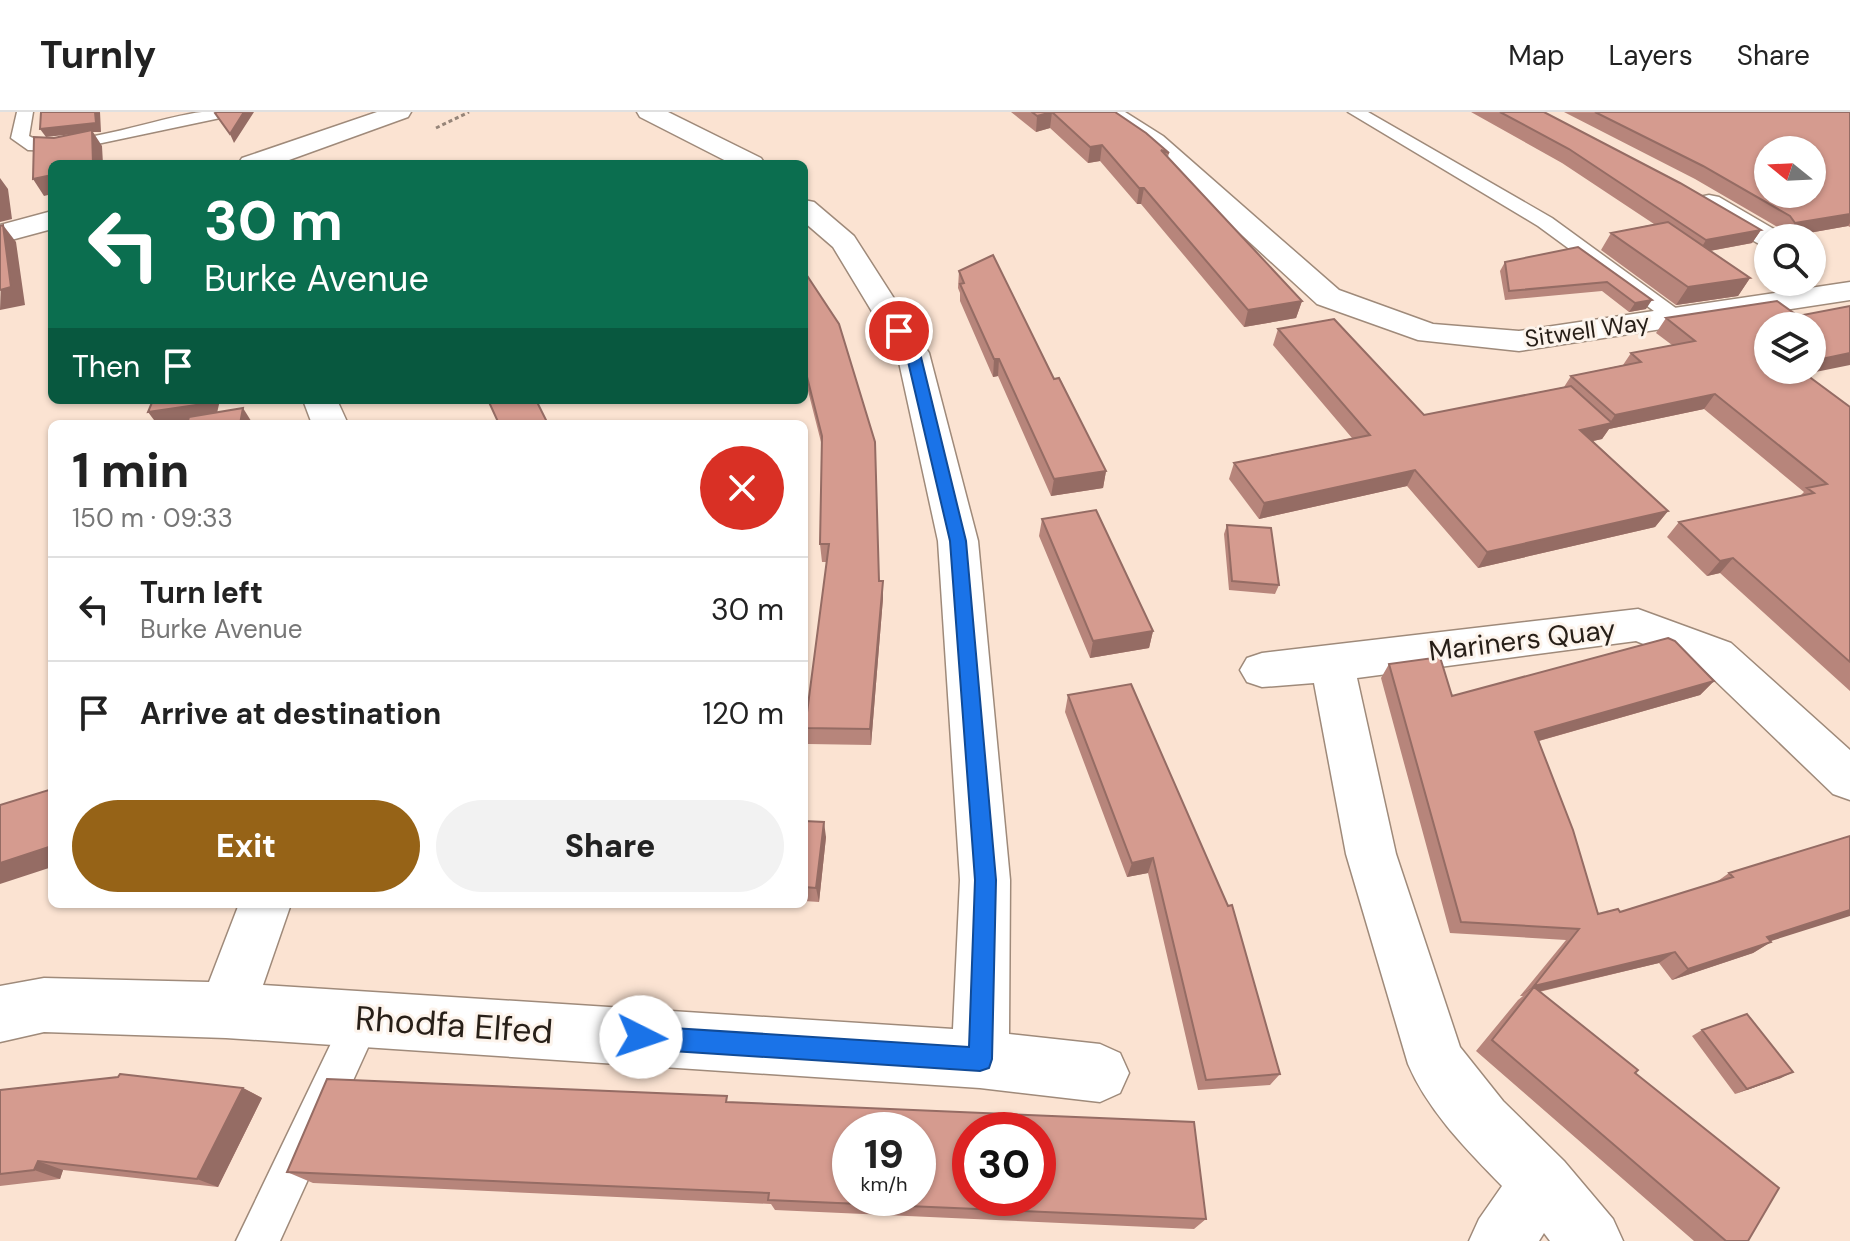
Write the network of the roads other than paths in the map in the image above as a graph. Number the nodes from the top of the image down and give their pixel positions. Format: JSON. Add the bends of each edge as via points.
{"nodes":[{"id":1,"x":25,"y":112,"type":"edge"},
{"id":2,"x":225,"y":112,"type":"edge"},
{"id":3,"x":399,"y":112,"type":"edge"},
{"id":4,"x":649,"y":112,"type":"edge"},
{"id":5,"x":1108,"y":112,"type":"edge"},
{"id":6,"x":1356,"y":112,"type":"edge"},
{"id":7,"x":316,"y":120,"type":"dead end"},
{"id":8,"x":341,"y":135,"type":"junction"},
{"id":9,"x":263,"y":160,"type":"edge"},
{"id":10,"x":744,"y":160,"type":"edge"},
{"id":11,"x":1684,"y":188,"type":"edge"},
{"id":12,"x":808,"y":211,"type":"edge"},
{"id":13,"x":48,"y":221,"type":"edge"},
{"id":14,"x":1754,"y":229,"type":"edge"},
{"id":15,"x":0,"y":234,"type":"edge"},
{"id":16,"x":1826,"y":280,"type":"edge"},
{"id":17,"x":1845,"y":292,"type":"edge"},
{"id":18,"x":1677,"y":317,"type":"junction"},
{"id":19,"x":1332,"y":664,"type":"junction"},
{"id":20,"x":1262,"y":670,"type":"dead end"},
{"id":21,"x":1850,"y":780,"type":"edge"},
{"id":22,"x":264,"y":908,"type":"edge"},
{"id":23,"x":226,"y":1010,"type":"junction"},
{"id":24,"x":0,"y":1014,"type":"edge"},
{"id":25,"x":362,"y":1019,"type":"junction"},
{"id":26,"x":980,"y":1059,"type":"junction"},
{"id":27,"x":1100,"y":1073,"type":"dead end"},
{"id":28,"x":1542,"y":1183,"type":"junction"},
{"id":29,"x":258,"y":1241,"type":"edge"},
{"id":30,"x":1501,"y":1241,"type":"edge"},
{"id":31,"x":1591,"y":1241,"type":"edge"}],
"edges":[{"from":1,"to":2,"type":"lane","via":[[20,138],[34,146],[64,146]]},
{"from":3,"to":8,"type":"street"},
{"from":4,"to":10,"type":"street"},
{"from":5,"to":18,"type":"street","name":"Sitwell Way","via":[[1154,141],[1328,297],[1429,333],[1519,341]]},
{"from":6,"to":18,"type":"lane","via":[[1545,222]]},
{"from":7,"to":8,"type":"street"},
{"from":8,"to":9,"type":"street"},
{"from":11,"to":14,"type":"street"},
{"from":12,"to":26,"type":"street","via":[[844,242],[913,353],[958,541],[985,880]]},
{"from":13,"to":15,"type":"street"},
{"from":16,"to":17,"type":"street"},
{"from":17,"to":18,"type":"street","name":"Sitwell Way"},
{"from":19,"to":20,"type":"street","name":"Mariners Quay"},
{"from":19,"to":21,"type":"street","name":"Mariners Quay","via":[[1638,625],[1716,655]]},
{"from":19,"to":28,"type":"street","via":[[1371,854],[1437,1064],[1482,1122]]},
{"from":22,"to":23,"type":"street"},
{"from":23,"to":24,"type":"street","name":"Rhodfa Elfed","via":[[44,1005]]},
{"from":23,"to":25,"type":"street","name":"Rhodfa Elfed"},
{"from":25,"to":26,"type":"street","name":"Rhodfa Elfed"},
{"from":25,"to":29,"type":"lane"},
{"from":26,"to":27,"type":"street","name":"Rhodfa Elfed"},
{"from":28,"to":30,"type":"street"},
{"from":28,"to":31,"type":"street"}]}
